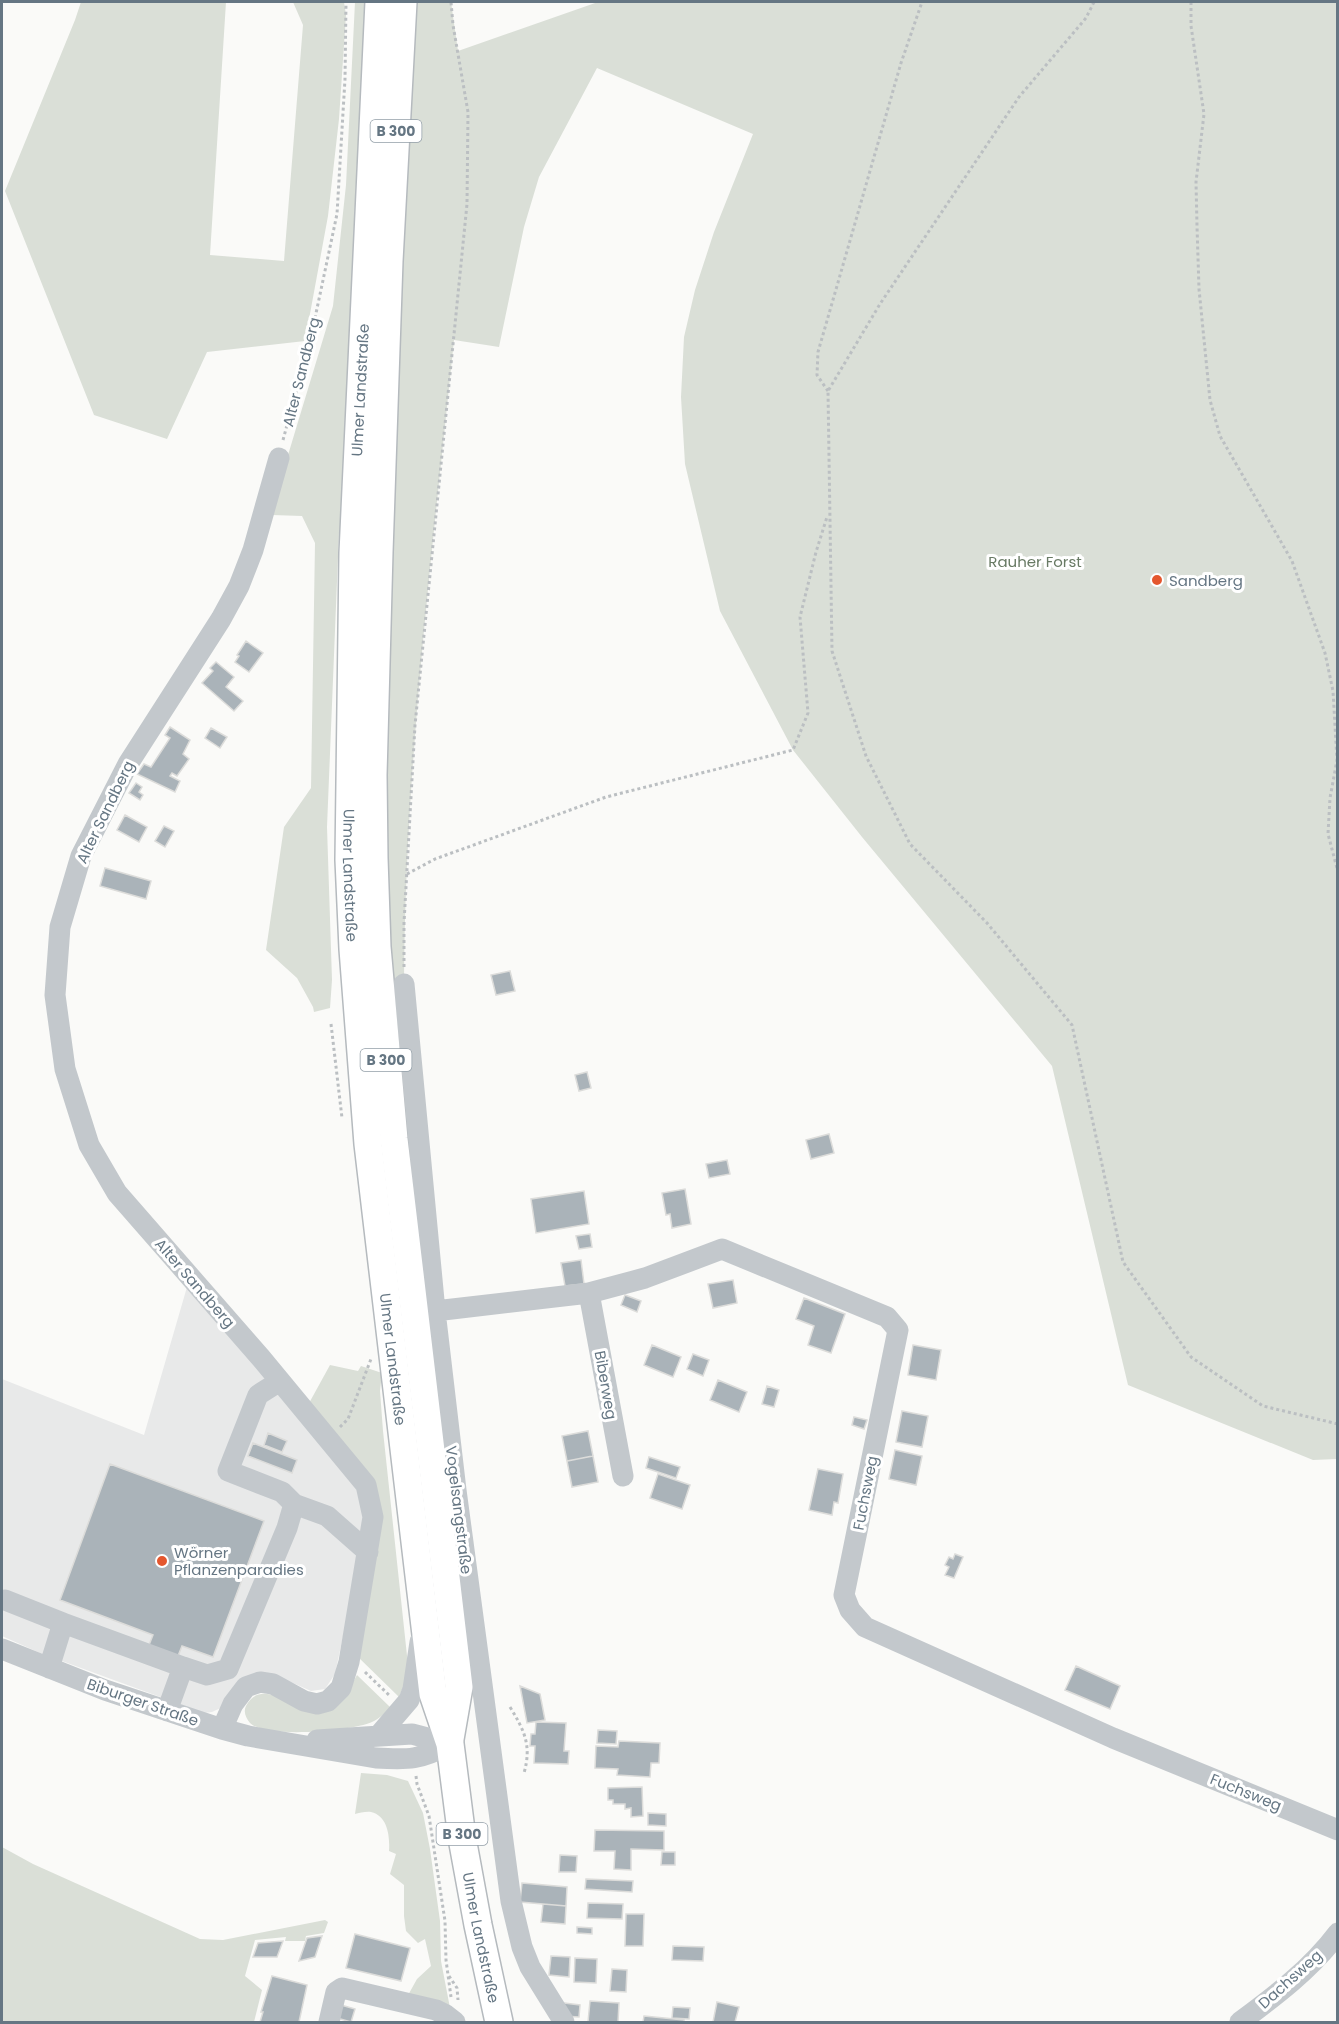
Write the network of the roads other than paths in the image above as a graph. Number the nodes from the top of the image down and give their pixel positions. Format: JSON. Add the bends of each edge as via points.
{"nodes":[{"id":1,"x":379,"y":2,"type":"edge"},
{"id":2,"x":403,"y":2,"type":"edge"},
{"id":3,"x":279,"y":458,"type":"road end"},
{"id":4,"x":404,"y":984,"type":"road end"},
{"id":5,"x":589,"y":1293,"type":"junction"},
{"id":6,"x":435,"y":1311,"type":"junction"},
{"id":7,"x":280,"y":1381,"type":"junction"},
{"id":8,"x":623,"y":1476,"type":"dead end"},
{"id":9,"x":294,"y":1504,"type":"junction"},
{"id":10,"x":368,"y":1552,"type":"junction"},
{"id":11,"x":5,"y":1600,"type":"dead end"},
{"id":12,"x":424,"y":1618,"type":"junction"},
{"id":13,"x":63,"y":1623,"type":"junction"},
{"id":14,"x":2,"y":1649,"type":"edge"},
{"id":15,"x":49,"y":1668,"type":"junction"},
{"id":16,"x":183,"y":1668,"type":"junction"},
{"id":17,"x":167,"y":1711,"type":"junction"},
{"id":18,"x":222,"y":1729,"type":"junction"},
{"id":19,"x":379,"y":1735,"type":"junction"},
{"id":20,"x":288,"y":1743,"type":"junction"},
{"id":21,"x":450,"y":1744,"type":"junction"},
{"id":22,"x":1338,"y":1830,"type":"edge"},
{"id":23,"x":1338,"y":1933,"type":"edge"},
{"id":24,"x":454,"y":2019,"type":"edge"},
{"id":25,"x":329,"y":2022,"type":"edge"},
{"id":26,"x":498,"y":2022,"type":"edge"},
{"id":27,"x":564,"y":2022,"type":"edge"},
{"id":28,"x":1240,"y":2022,"type":"edge"}],
"edges":[{"from":1,"to":12,"type":"main road","name":"Ulmer Landstraße","number":"B 300","via":[[353,553],[350,860],[366,1121]]},
{"from":2,"to":21,"type":"main road","name":"Ulmer Landstraße","number":"B 300","via":[[378,552],[374,858],[377,947],[393,1139],[459,1687]]},
{"from":3,"to":7,"type":"street","name":"Alter Sandberg","via":[[239,586],[128,764],[81,856],[60,927],[56,995],[65,1069],[89,1145],[117,1193]]},
{"from":4,"to":6,"type":"street","name":"Vogelsangstraße"},
{"from":5,"to":6,"type":"street","name":"Fuchsweg"},
{"from":5,"to":8,"type":"street","name":"Biberweg"},
{"from":5,"to":22,"type":"street","name":"Fuchsweg","via":[[645,1278],[722,1249],[887,1317],[898,1330],[844,1595],[850,1610],[865,1627],[1113,1738]]},
{"from":6,"to":27,"type":"street","name":"Vogelsangstraße","via":[[511,1901],[530,1967]]},
{"from":7,"to":9,"type":"street","via":[[258,1395],[228,1471],[282,1492]]},
{"from":7,"to":10,"type":"street","name":"Alter Sandberg","via":[[366,1485],[374,1517]]},
{"from":9,"to":10,"type":"street","via":[[327,1516]]},
{"from":9,"to":16,"type":"street","via":[[228,1669],[207,1675]]},
{"from":10,"to":18,"type":"street","name":"Alter Sandberg","via":[[341,1688],[328,1701],[317,1704],[260,1682],[246,1687]]},
{"from":11,"to":13,"type":"street"},
{"from":12,"to":19,"type":"street","via":[[413,1689],[403,1709]]},
{"from":12,"to":21,"type":"main road","name":"Ulmer Landstraße","number":"B 300","via":[[433,1696]]},
{"from":13,"to":15,"type":"street"},
{"from":13,"to":16,"type":"street"},
{"from":14,"to":15,"type":"street","name":"Biburger Straße"},
{"from":15,"to":17,"type":"street","name":"Biburger Straße"},
{"from":16,"to":17,"type":"street"},
{"from":17,"to":18,"type":"street","name":"Biburger Straße"},
{"from":18,"to":20,"type":"street","name":"Biburger Straße"},
{"from":19,"to":20,"type":"street","name":"Biburger Straße"},
{"from":19,"to":21,"type":"street","name":"Biburger Straße","via":[[412,1734]]},
{"from":20,"to":21,"type":"street","name":"Biburger Straße","via":[[376,1758],[415,1759]]},
{"from":21,"to":26,"type":"main road","name":"Ulmer Landstraße","number":"B 300","via":[[462,1838]]},
{"from":23,"to":28,"type":"street","name":"Dachsweg","via":[[1303,1971]]},
{"from":24,"to":25,"type":"street","via":[[436,2010],[342,1988],[336,1992]]}]}
